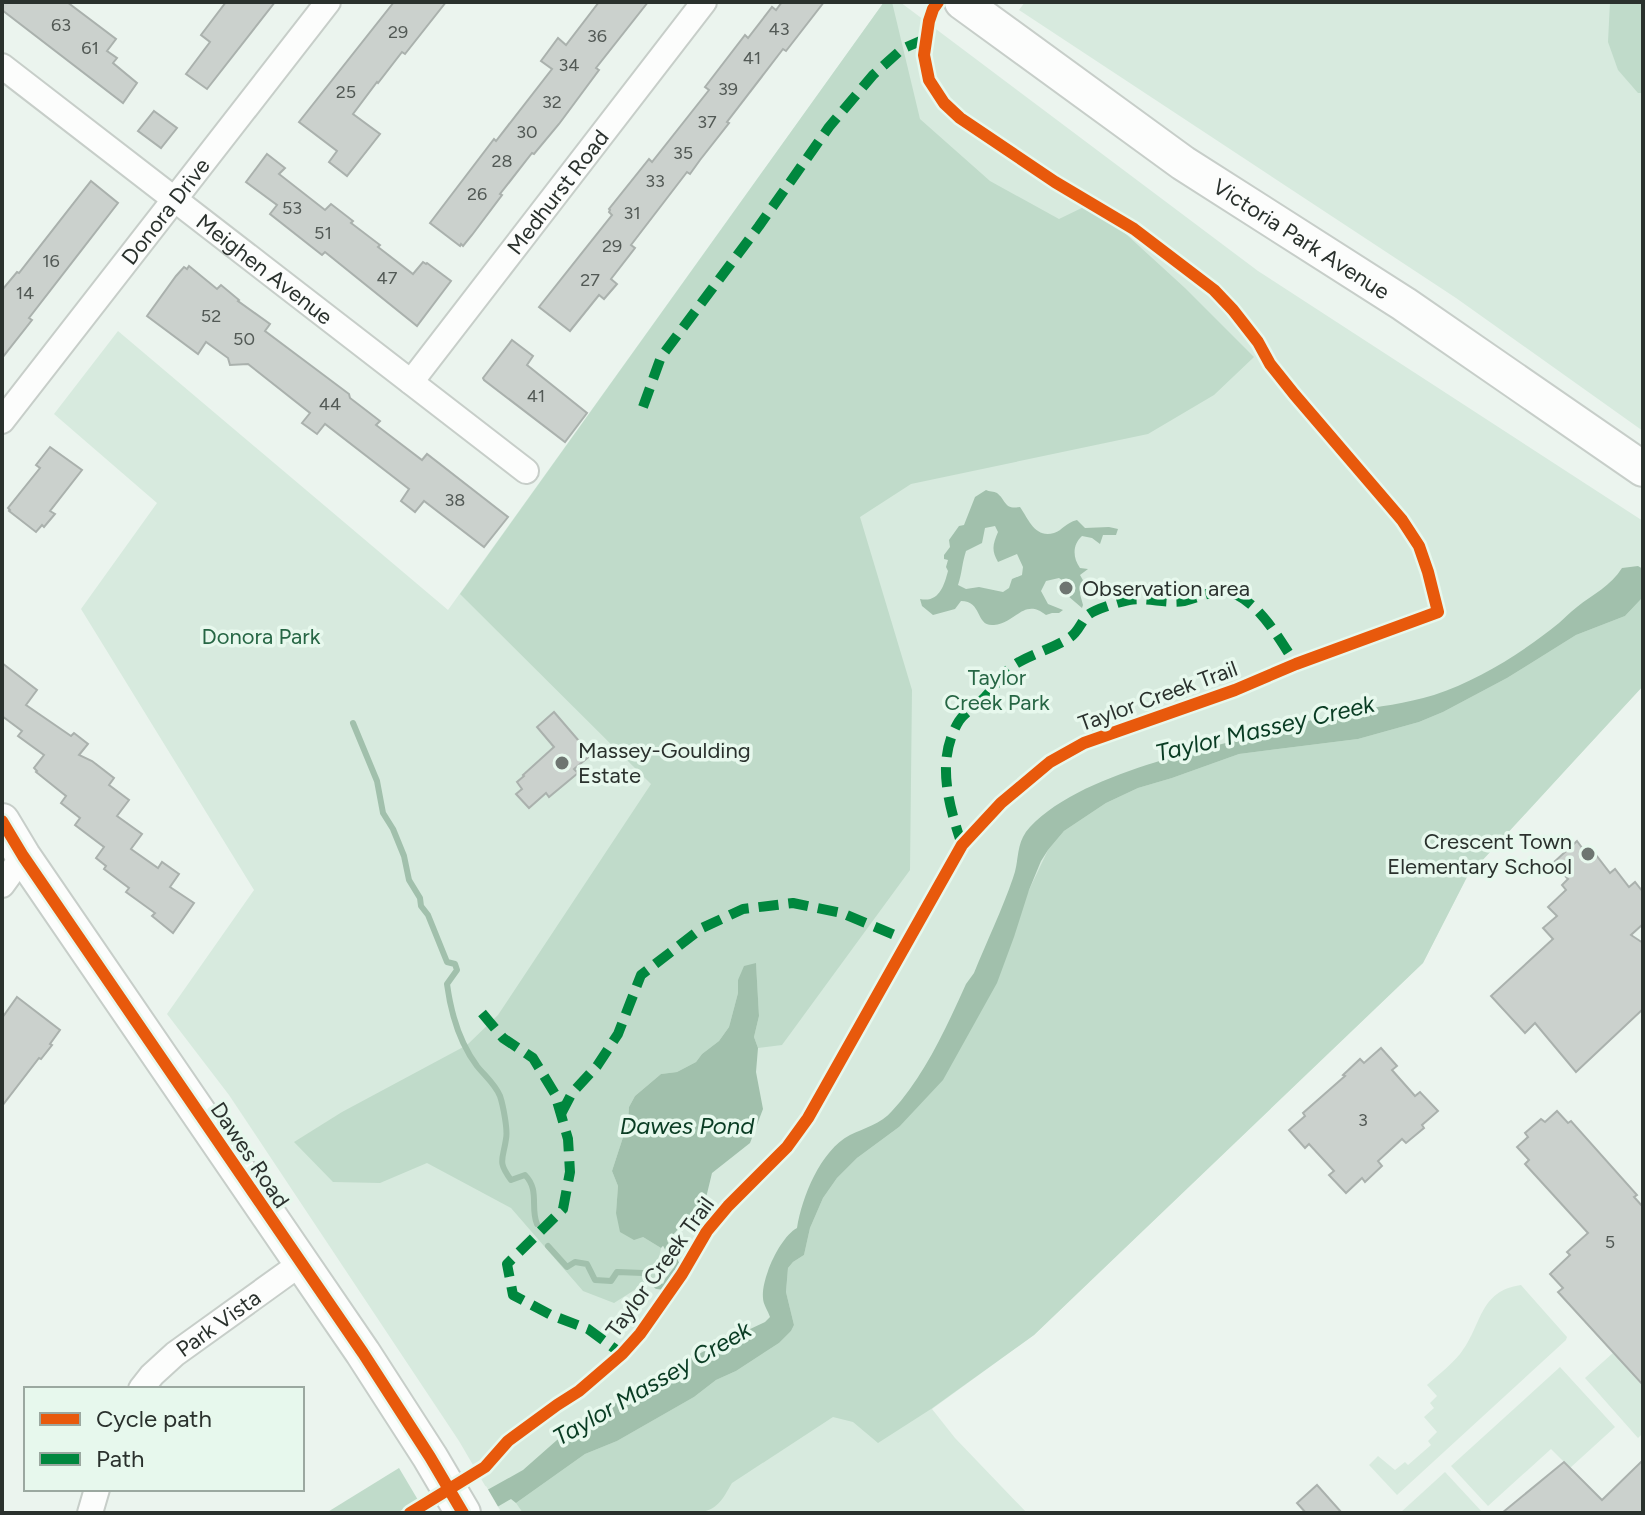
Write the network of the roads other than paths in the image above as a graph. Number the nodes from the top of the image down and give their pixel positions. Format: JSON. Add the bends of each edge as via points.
{"nodes":[{"id":1,"x":328,"y":2,"type":"edge"},
{"id":2,"x":704,"y":2,"type":"edge"},
{"id":3,"x":962,"y":2,"type":"edge"},
{"id":4,"x":2,"y":66,"type":"edge"},
{"id":5,"x":175,"y":199,"type":"junction"},
{"id":6,"x":411,"y":382,"type":"junction"},
{"id":7,"x":2,"y":421,"type":"edge"},
{"id":8,"x":1643,"y":469,"type":"edge"},
{"id":9,"x":526,"y":471,"type":"dead end"},
{"id":10,"x":2,"y":821,"type":"edge"},
{"id":11,"x":23,"y":856,"type":"junction"},
{"id":12,"x":2,"y":885,"type":"edge"},
{"id":13,"x":300,"y":1264,"type":"junction"},
{"id":14,"x":143,"y":1387,"type":"edge"},
{"id":15,"x":96,"y":1491,"type":"edge"},
{"id":16,"x":90,"y":1513,"type":"edge"},
{"id":17,"x":463,"y":1513,"type":"edge"}],
"edges":[{"from":1,"to":5,"type":"street","name":"Donora Drive"},
{"from":2,"to":6,"type":"street","name":"Medhurst Road"},
{"from":3,"to":8,"type":"street","name":"Victoria Park Avenue","via":[[1183,163],[1404,304]]},
{"from":4,"to":5,"type":"street","name":"Meighen Avenue"},
{"from":5,"to":6,"type":"street","name":"Meighen Avenue"},
{"from":5,"to":7,"type":"street","name":"Donora Drive"},
{"from":6,"to":9,"type":"street","name":"Meighen Avenue"},
{"from":10,"to":11,"type":"street","name":"Dawes Road"},
{"from":11,"to":12,"type":"street"},
{"from":11,"to":13,"type":"street","name":"Dawes Road"},
{"from":13,"to":14,"type":"street","name":"Park Vista","via":[[175,1354]]},
{"from":13,"to":17,"type":"street","name":"Dawes Road"},
{"from":15,"to":16,"type":"street"}]}
